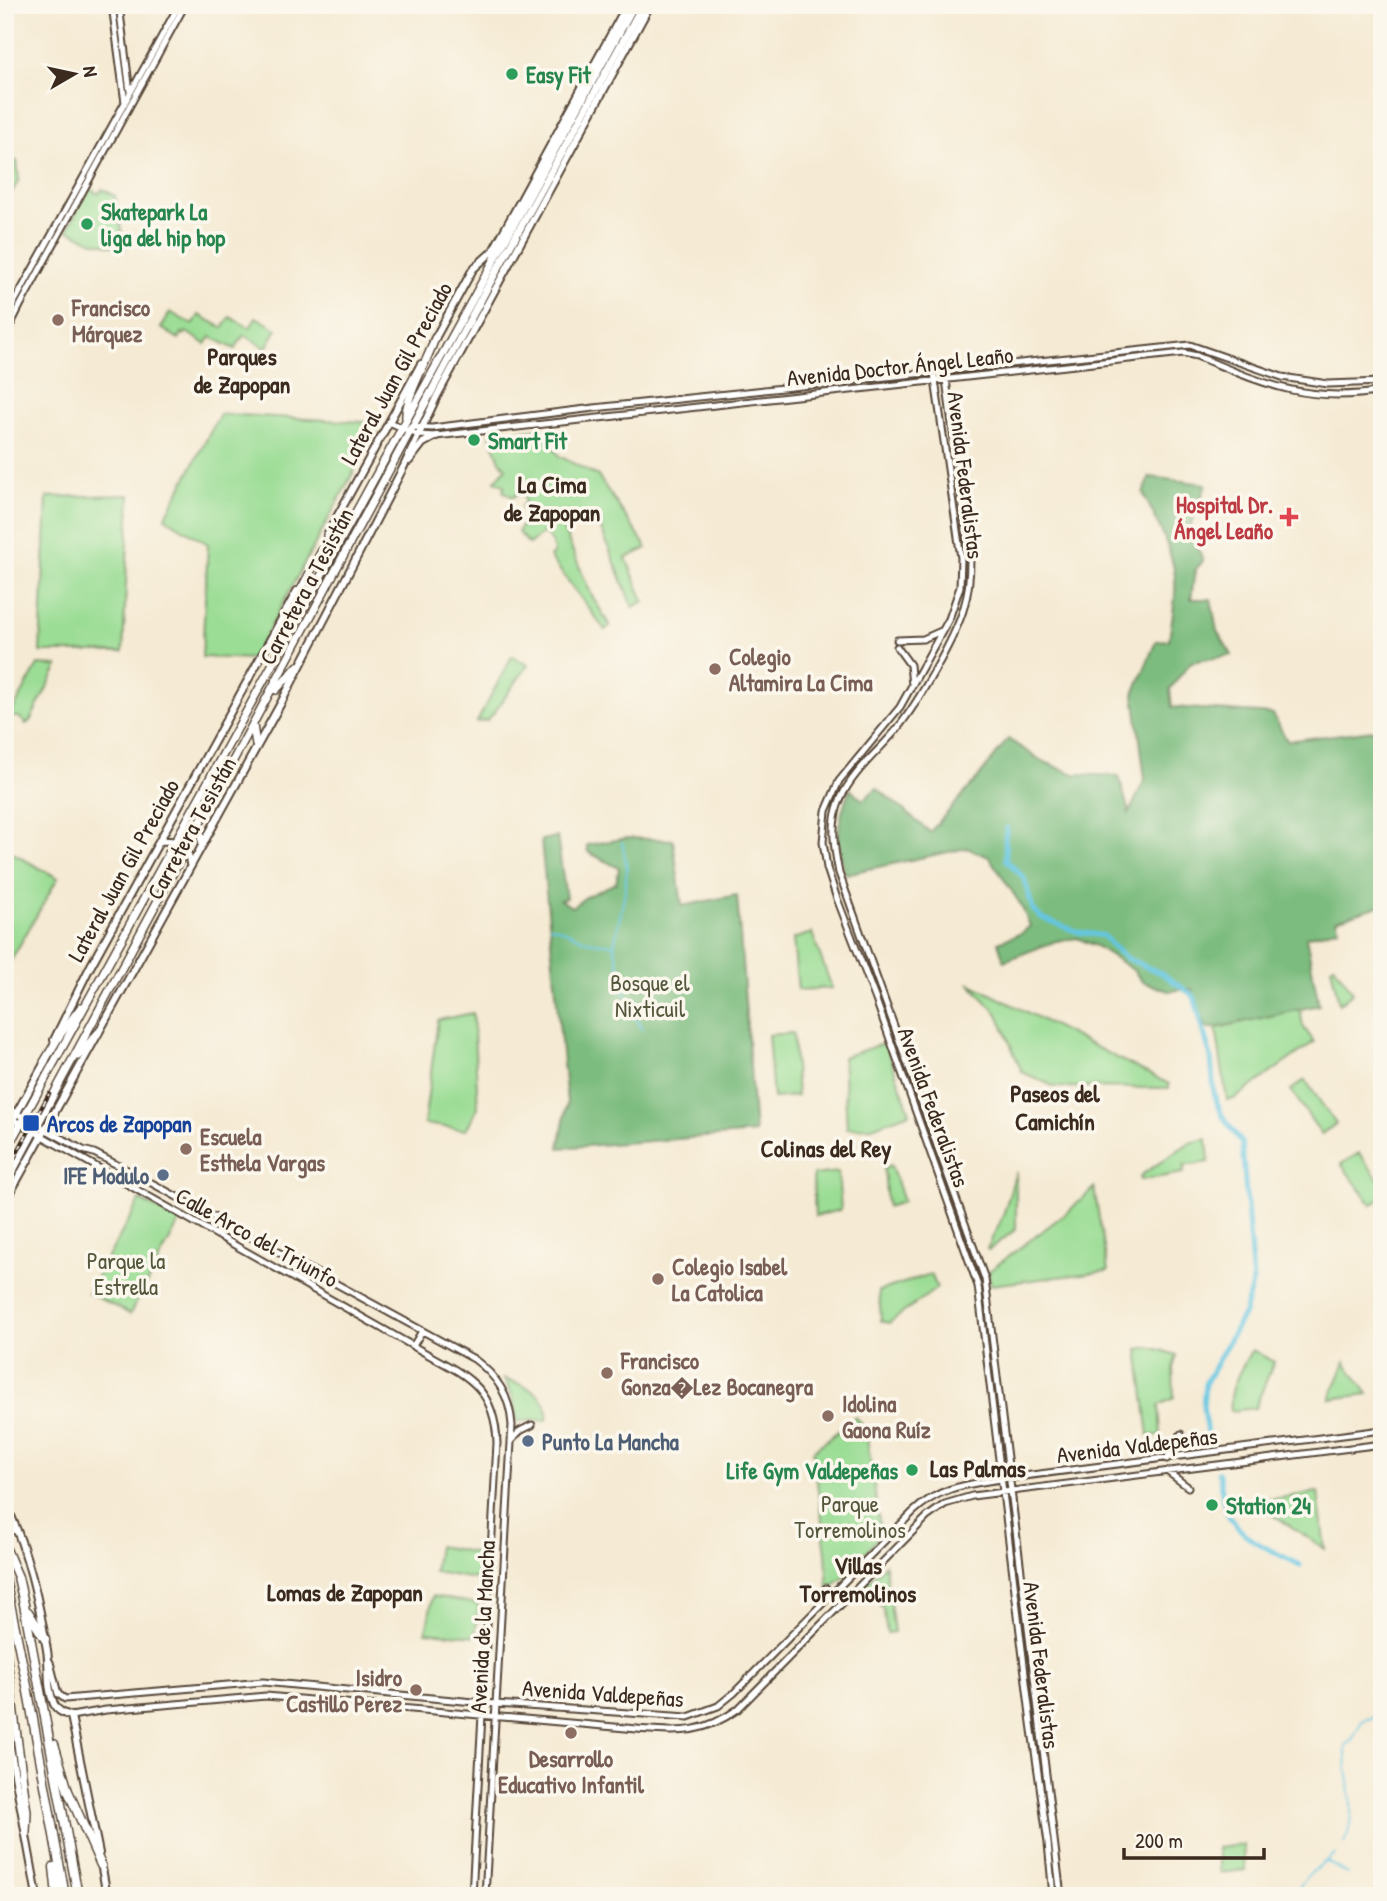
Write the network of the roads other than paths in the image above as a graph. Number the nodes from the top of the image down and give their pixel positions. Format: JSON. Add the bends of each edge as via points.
{"nodes":[{"id":1,"x":112,"y":5,"type":"edge"},
{"id":2,"x":119,"y":5,"type":"edge"},
{"id":3,"x":179,"y":5,"type":"edge"},
{"id":4,"x":185,"y":5,"type":"edge"},
{"id":5,"x":627,"y":5,"type":"edge"},
{"id":6,"x":634,"y":5,"type":"edge"},
{"id":7,"x":643,"y":5,"type":"edge"},
{"id":8,"x":650,"y":5,"type":"edge"},
{"id":9,"x":130,"y":93,"type":"junction"},
{"id":10,"x":128,"y":102,"type":"junction"},
{"id":11,"x":544,"y":162,"type":"junction"},
{"id":12,"x":520,"y":237,"type":"junction"},
{"id":13,"x":5,"y":320,"type":"edge"},
{"id":14,"x":5,"y":336,"type":"edge"},
{"id":15,"x":435,"y":338,"type":"junction"},
{"id":16,"x":945,"y":375,"type":"junction"},
{"id":17,"x":935,"y":376,"type":"junction"},
{"id":18,"x":1382,"y":382,"type":"edge"},
{"id":19,"x":877,"y":383,"type":"junction"},
{"id":20,"x":1382,"y":391,"type":"edge"},
{"id":21,"x":390,"y":421,"type":"junction"},
{"id":22,"x":485,"y":422,"type":"junction"},
{"id":23,"x":403,"y":424,"type":"junction"},
{"id":24,"x":486,"y":429,"type":"junction"},
{"id":25,"x":415,"y":431,"type":"junction"},
{"id":26,"x":436,"y":436,"type":"junction"},
{"id":27,"x":404,"y":466,"type":"junction"},
{"id":28,"x":329,"y":532,"type":"junction"},
{"id":29,"x":302,"y":610,"type":"junction"},
{"id":30,"x":944,"y":629,"type":"junction"},
{"id":31,"x":298,"y":666,"type":"junction"},
{"id":32,"x":911,"y":688,"type":"junction"},
{"id":33,"x":266,"y":701,"type":"junction"},
{"id":34,"x":253,"y":724,"type":"junction"},
{"id":35,"x":256,"y":745,"type":"junction"},
{"id":36,"x":198,"y":825,"type":"junction"},
{"id":37,"x":176,"y":840,"type":"junction"},
{"id":38,"x":159,"y":841,"type":"junction"},
{"id":39,"x":202,"y":844,"type":"junction"},
{"id":40,"x":185,"y":848,"type":"junction"},
{"id":41,"x":190,"y":866,"type":"junction"},
{"id":42,"x":91,"y":996,"type":"junction"},
{"id":43,"x":98,"y":1033,"type":"junction"},
{"id":44,"x":44,"y":1062,"type":"junction"},
{"id":45,"x":65,"y":1074,"type":"junction"},
{"id":46,"x":5,"y":1107,"type":"edge"},
{"id":47,"x":5,"y":1115,"type":"edge"},
{"id":48,"x":18,"y":1119,"type":"junction"},
{"id":49,"x":40,"y":1131,"type":"junction"},
{"id":50,"x":5,"y":1134,"type":"edge"},
{"id":51,"x":5,"y":1152,"type":"edge"},
{"id":52,"x":5,"y":1185,"type":"edge"},
{"id":53,"x":5,"y":1202,"type":"edge"},
{"id":54,"x":422,"y":1331,"type":"junction"},
{"id":55,"x":413,"y":1346,"type":"junction"},
{"id":56,"x":485,"y":1367,"type":"joint"},
{"id":57,"x":486,"y":1396,"type":"joint"},
{"id":58,"x":532,"y":1425,"type":"dead end"},
{"id":59,"x":1381,"y":1430,"type":"edge"},
{"id":60,"x":1181,"y":1434,"type":"dead end"},
{"id":61,"x":1311,"y":1440,"type":"junction"},
{"id":62,"x":511,"y":1441,"type":"junction"},
{"id":63,"x":1382,"y":1442,"type":"edge"},
{"id":64,"x":1236,"y":1451,"type":"junction"},
{"id":65,"x":1313,"y":1453,"type":"junction"},
{"id":66,"x":1167,"y":1459,"type":"junction"},
{"id":67,"x":1238,"y":1464,"type":"junction"},
{"id":68,"x":1168,"y":1472,"type":"junction"},
{"id":69,"x":1011,"y":1478,"type":"junction"},
{"id":70,"x":1001,"y":1479,"type":"junction"},
{"id":71,"x":1188,"y":1487,"type":"dead end"},
{"id":72,"x":1012,"y":1491,"type":"junction"},
{"id":73,"x":1003,"y":1492,"type":"junction"},
{"id":74,"x":929,"y":1498,"type":"junction"},
{"id":75,"x":5,"y":1503,"type":"edge"},
{"id":76,"x":936,"y":1510,"type":"junction"},
{"id":77,"x":5,"y":1518,"type":"edge"},
{"id":78,"x":22,"y":1540,"type":"junction"},
{"id":79,"x":5,"y":1547,"type":"edge"},
{"id":80,"x":5,"y":1579,"type":"edge"},
{"id":81,"x":826,"y":1588,"type":"dead end"},
{"id":82,"x":24,"y":1604,"type":"junction"},
{"id":83,"x":818,"y":1608,"type":"junction"},
{"id":84,"x":45,"y":1639,"type":"junction"},
{"id":85,"x":5,"y":1646,"type":"edge"},
{"id":86,"x":50,"y":1662,"type":"junction"},
{"id":87,"x":734,"y":1693,"type":"junction"},
{"id":88,"x":106,"y":1696,"type":"junction"},
{"id":89,"x":482,"y":1702,"type":"junction"},
{"id":90,"x":744,"y":1703,"type":"junction"},
{"id":91,"x":495,"y":1704,"type":"junction"},
{"id":92,"x":42,"y":1707,"type":"junction"},
{"id":93,"x":106,"y":1710,"type":"junction"},
{"id":94,"x":71,"y":1716,"type":"junction"},
{"id":95,"x":482,"y":1716,"type":"junction"},
{"id":96,"x":495,"y":1717,"type":"junction"},
{"id":97,"x":5,"y":1720,"type":"edge"},
{"id":98,"x":1040,"y":1721,"type":"junction"},
{"id":99,"x":1031,"y":1723,"type":"junction"},
{"id":100,"x":37,"y":1746,"type":"junction"},
{"id":101,"x":26,"y":1833,"type":"junction"},
{"id":102,"x":101,"y":1865,"type":"junction"},
{"id":103,"x":37,"y":1896,"type":"edge"},
{"id":104,"x":57,"y":1896,"type":"edge"},
{"id":105,"x":65,"y":1896,"type":"edge"},
{"id":106,"x":78,"y":1896,"type":"edge"},
{"id":107,"x":107,"y":1896,"type":"edge"},
{"id":108,"x":472,"y":1896,"type":"edge"},
{"id":109,"x":485,"y":1896,"type":"edge"},
{"id":110,"x":1052,"y":1896,"type":"edge"},
{"id":111,"x":1061,"y":1896,"type":"edge"}],
"edges":[{"from":1,"to":10,"type":"street"},
{"from":2,"to":9,"type":"street"},
{"from":3,"to":9,"type":"street"},
{"from":4,"to":10,"type":"street"},
{"from":5,"to":11,"type":"main road","name":"Lateral Juan Gil Preciado"},
{"from":6,"to":11,"type":"main road","name":"Carretera a Tesistán"},
{"from":7,"to":12,"type":"main road","name":"Carretera a Tesistán"},
{"from":8,"to":12,"type":"main road"},
{"from":9,"to":10,"type":"street"},
{"from":10,"to":13,"type":"street"},
{"from":10,"to":14,"type":"street"},
{"from":11,"to":15,"type":"main road","name":"Lateral Juan Gil Preciado","via":[[493,251],[473,269]]},
{"from":11,"to":23,"type":"main road","name":"Carretera a Tesistán"},
{"from":12,"to":25,"type":"main road","name":"Carretera a Tesistán"},
{"from":15,"to":21,"type":"main road","name":"Lateral Juan Gil Preciado"},
{"from":15,"to":23,"type":"main road","via":[[405,408]]},
{"from":16,"to":17,"type":"street","name":"Avenida Doctor Ángel Leaño"},
{"from":16,"to":18,"type":"street","name":"Avenida Doctor Ángel Leaño","via":[[1190,345],[1294,379],[1328,384]]},
{"from":16,"to":20,"type":"street","name":"Avenida Doctor Ángel Leaño","via":[[1183,353],[1282,390],[1327,395]]},
{"from":16,"to":69,"type":"street","name":"Avenida Federalistas","via":[[970,559],[964,607],[911,709],[845,790],[836,812],[834,839],[839,873],[985,1279]]},
{"from":17,"to":19,"type":"street","name":"Avenida Doctor Ángel Leaño"},
{"from":17,"to":30,"type":"street","name":"Avenida Federalistas","via":[[962,566],[957,598]]},
{"from":19,"to":22,"type":"street","name":"Avenida Doctor Ángel Leaño"},
{"from":19,"to":24,"type":"street","name":"Avenida Doctor Ángel Leaño"},
{"from":21,"to":23,"type":"street"},
{"from":21,"to":28,"type":"main road","name":"Lateral Juan Gil Preciado"},
{"from":22,"to":24,"type":"street"},
{"from":22,"to":25,"type":"street","name":"Avenida Doctor Ángel Leaño"},
{"from":23,"to":25,"type":"street"},
{"from":23,"to":29,"type":"main road","name":"Carretera a Tesistán"},
{"from":24,"to":26,"type":"street","name":"Avenida Doctor Ángel Leaño"},
{"from":25,"to":26,"type":"street","name":"Avenida Doctor Ángel Leaño"},
{"from":25,"to":27,"type":"main road"},
{"from":25,"to":33,"type":"main road","name":"Carretera a Tesistán"},
{"from":26,"to":27,"type":"main road","via":[[423,443]]},
{"from":27,"to":31,"type":"main road","name":"Carretera Tesistán"},
{"from":28,"to":29,"type":"main road","via":[[297,597]]},
{"from":28,"to":38,"type":"main road","name":"Lateral Juan Gil Preciado"},
{"from":29,"to":37,"type":"main road","name":"Carretera a Tesistán"},
{"from":30,"to":32,"type":"street","name":"Avenida Federalistas"},
{"from":30,"to":32,"type":"street","via":[[897,644],[910,665]]},
{"from":31,"to":33,"type":"main road"},
{"from":31,"to":35,"type":"main road","name":"Carretera Tesistán"},
{"from":32,"to":70,"type":"street","name":"Avenida Federalistas","via":[[838,781],[826,811],[823,842],[836,896],[976,1275]]},
{"from":33,"to":34,"type":"main road","name":"Carretera a Tesistán"},
{"from":34,"to":35,"type":"main road"},
{"from":34,"to":36,"type":"main road","name":"Carretera a Tesistán"},
{"from":35,"to":39,"type":"main road","name":"Carretera Tesistán"},
{"from":36,"to":39,"type":"main road"},
{"from":36,"to":40,"type":"main road","name":"Carretera a Tesistán"},
{"from":37,"to":38,"type":"main road"},
{"from":37,"to":40,"type":"main road"},
{"from":37,"to":42,"type":"main road","name":"Carretera a Tesistán"},
{"from":38,"to":44,"type":"main road","name":"Lateral Juan Gil Preciado"},
{"from":39,"to":41,"type":"main road","name":"Carretera Tesistán"},
{"from":40,"to":41,"type":"main road"},
{"from":40,"to":45,"type":"main road","name":"Carretera a Tesistán"},
{"from":41,"to":43,"type":"main road","name":"Carretera Tesistán"},
{"from":42,"to":44,"type":"main road"},
{"from":42,"to":48,"type":"main road","name":"Carretera a Tesistán"},
{"from":43,"to":45,"type":"main road"},
{"from":43,"to":49,"type":"main road","name":"Carretera Tesistán"},
{"from":44,"to":48,"type":"main road","name":"Lateral Juan Gil Preciado"},
{"from":45,"to":49,"type":"main road","name":"Carretera a Tesistán"},
{"from":46,"to":48,"type":"street","name":"Calle Arco del Triunfo"},
{"from":47,"to":48,"type":"street","name":"Calle Arco del Triunfo"},
{"from":48,"to":49,"type":"street","name":"Calle Arco del Triunfo"},
{"from":48,"to":50,"type":"main road","name":"Lateral Juan Gil Preciado"},
{"from":48,"to":51,"type":"main road","name":"Carretera a Tesistán"},
{"from":49,"to":52,"type":"main road","name":"Carretera a Tesistán"},
{"from":49,"to":53,"type":"main road","name":"Carretera Tesistán"},
{"from":49,"to":54,"type":"street","name":"Calle Arco del Triunfo","via":[[137,1175]]},
{"from":49,"to":55,"type":"street","name":"Calle Arco del Triunfo"},
{"from":54,"to":55,"type":"street"},
{"from":54,"to":56,"type":"street","name":"Calle Arco del Triunfo"},
{"from":55,"to":57,"type":"street","name":"Calle Arco del Triunfo"},
{"from":56,"to":62,"type":"street","name":"Avenida de la Mancha","via":[[509,1404]]},
{"from":57,"to":89,"type":"street","name":"Avenida de la Mancha","via":[[494,1413],[497,1443]]},
{"from":58,"to":62,"type":"street"},
{"from":59,"to":61,"type":"street","name":"Avenida Valdepeñas"},
{"from":59,"to":63,"type":"street"},
{"from":60,"to":66,"type":"street"},
{"from":61,"to":64,"type":"street","name":"Avenida Valdepeñas"},
{"from":61,"to":65,"type":"street"},
{"from":62,"to":91,"type":"street","name":"Avenida de la Mancha"},
{"from":63,"to":65,"type":"street","name":"Avenida Valdepeñas"},
{"from":64,"to":66,"type":"street","name":"Avenida Valdepeñas"},
{"from":64,"to":67,"type":"street"},
{"from":65,"to":67,"type":"street","name":"Avenida Valdepeñas"},
{"from":66,"to":69,"type":"street","name":"Avenida Valdepeñas"},
{"from":67,"to":68,"type":"street","name":"Avenida Valdepeñas"},
{"from":68,"to":71,"type":"street"},
{"from":68,"to":72,"type":"street","name":"Avenida Valdepeñas"},
{"from":69,"to":70,"type":"street","name":"Avenida Valdepeñas"},
{"from":69,"to":72,"type":"street","name":"Avenida Federalistas"},
{"from":70,"to":73,"type":"street","name":"Avenida Federalistas"},
{"from":70,"to":74,"type":"street","name":"Avenida Valdepeñas","via":[[954,1487]]},
{"from":72,"to":73,"type":"street","name":"Avenida Valdepeñas"},
{"from":72,"to":98,"type":"street","name":"Avenida Federalistas"},
{"from":73,"to":76,"type":"street","name":"Avenida Valdepeñas","via":[[965,1497]]},
{"from":73,"to":99,"type":"street","name":"Avenida Federalistas"},
{"from":74,"to":76,"type":"street"},
{"from":74,"to":83,"type":"street","name":"Avenida Valdepeñas"},
{"from":75,"to":78,"type":"main road"},
{"from":76,"to":90,"type":"street","name":"Avenida Valdepeñas"},
{"from":77,"to":78,"type":"main road"},
{"from":78,"to":84,"type":"main road"},
{"from":79,"to":82,"type":"highway"},
{"from":80,"to":100,"type":"highway"},
{"from":81,"to":83,"type":"street"},
{"from":82,"to":84,"type":"highway"},
{"from":82,"to":92,"type":"highway"},
{"from":83,"to":87,"type":"street","name":"Avenida Valdepeñas"},
{"from":84,"to":86,"type":"main road"},
{"from":85,"to":101,"type":"main road"},
{"from":86,"to":88,"type":"street","name":"Avenida Valdepeñas","via":[[61,1697]]},
{"from":86,"to":94,"type":"main road","via":[[54,1704]]},
{"from":87,"to":90,"type":"street"},
{"from":87,"to":91,"type":"street","name":"Avenida Valdepeñas","via":[[707,1712],[680,1718]]},
{"from":88,"to":89,"type":"street","name":"Avenida Valdepeñas","via":[[263,1682]]},
{"from":88,"to":93,"type":"street","via":[[102,1703]]},
{"from":89,"to":91,"type":"street","name":"Avenida Valdepeñas"},
{"from":89,"to":95,"type":"street","name":"Avenida de la Mancha"},
{"from":90,"to":96,"type":"street","name":"Avenida Valdepeñas","via":[[714,1724],[682,1732]]},
{"from":91,"to":96,"type":"street","name":"Avenida de la Mancha"},
{"from":92,"to":102,"type":"highway","via":[[64,1780]]},
{"from":92,"to":106,"type":"highway"},
{"from":93,"to":94,"type":"street","name":"Avenida Valdepeñas"},
{"from":93,"to":95,"type":"street","name":"Avenida Valdepeñas","via":[[266,1696]]},
{"from":94,"to":102,"type":"main road"},
{"from":95,"to":96,"type":"street","name":"Avenida Valdepeñas"},
{"from":95,"to":108,"type":"street","name":"Avenida de la Mancha"},
{"from":96,"to":109,"type":"street","name":"Avenida de la Mancha"},
{"from":97,"to":101,"type":"main road"},
{"from":98,"to":99,"type":"street"},
{"from":98,"to":111,"type":"street","name":"Avenida Federalistas"},
{"from":99,"to":110,"type":"street","name":"Avenida Federalistas"},
{"from":100,"to":104,"type":"highway"},
{"from":100,"to":105,"type":"highway"},
{"from":101,"to":103,"type":"main road"},
{"from":102,"to":107,"type":"main road"}]}
